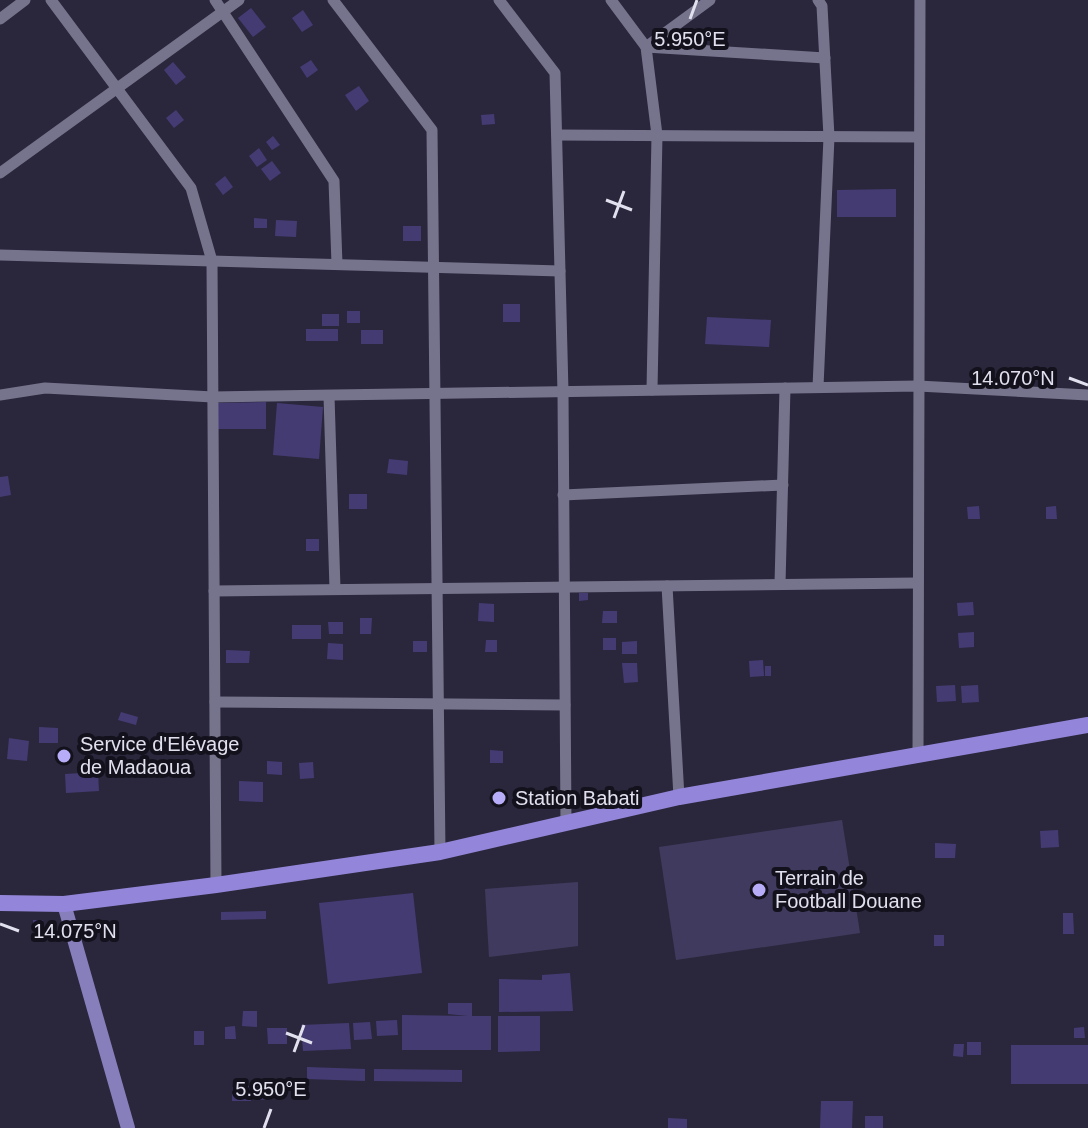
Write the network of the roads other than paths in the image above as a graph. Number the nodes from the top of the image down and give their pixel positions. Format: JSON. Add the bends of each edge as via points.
{"nodes":[{"id":1,"x":25,"y":0,"type":"edge"},
{"id":2,"x":51,"y":0,"type":"edge"},
{"id":3,"x":215,"y":0,"type":"edge"},
{"id":4,"x":239,"y":0,"type":"edge"},
{"id":5,"x":333,"y":0,"type":"edge"},
{"id":6,"x":499,"y":0,"type":"edge"},
{"id":7,"x":611,"y":0,"type":"edge"},
{"id":8,"x":710,"y":0,"type":"edge"},
{"id":9,"x":818,"y":0,"type":"edge"},
{"id":10,"x":920,"y":0,"type":"edge"},
{"id":11,"x":223,"y":12,"type":"junction"},
{"id":12,"x":0,"y":19,"type":"edge"},
{"id":13,"x":646,"y":47,"type":"junction"},
{"id":14,"x":825,"y":58,"type":"junction"},
{"id":15,"x":117,"y":89,"type":"junction"},
{"id":16,"x":557,"y":135,"type":"junction"},
{"id":17,"x":657,"y":135,"type":"junction"},
{"id":18,"x":829,"y":137,"type":"junction"},
{"id":19,"x":919,"y":137,"type":"junction"},
{"id":20,"x":0,"y":173,"type":"edge"},
{"id":21,"x":0,"y":255,"type":"edge"},
{"id":22,"x":212,"y":261,"type":"junction"},
{"id":23,"x":337,"y":264,"type":"junction"},
{"id":24,"x":433,"y":267,"type":"junction"},
{"id":25,"x":560,"y":271,"type":"junction"},
{"id":26,"x":918,"y":386,"type":"junction"},
{"id":27,"x":818,"y":387,"type":"junction"},
{"id":28,"x":785,"y":388,"type":"junction"},
{"id":29,"x":652,"y":390,"type":"junction"},
{"id":30,"x":563,"y":392,"type":"junction"},
{"id":31,"x":434,"y":394,"type":"junction"},
{"id":32,"x":0,"y":395,"type":"edge"},
{"id":33,"x":1088,"y":395,"type":"edge"},
{"id":34,"x":329,"y":396,"type":"junction"},
{"id":35,"x":213,"y":397,"type":"junction"},
{"id":36,"x":783,"y":485,"type":"junction"},
{"id":37,"x":563,"y":495,"type":"junction"},
{"id":38,"x":917,"y":583,"type":"junction"},
{"id":39,"x":780,"y":584,"type":"junction"},
{"id":40,"x":667,"y":586,"type":"junction"},
{"id":41,"x":563,"y":587,"type":"junction"},
{"id":42,"x":437,"y":588,"type":"junction"},
{"id":43,"x":335,"y":589,"type":"junction"},
{"id":44,"x":214,"y":591,"type":"junction"},
{"id":45,"x":215,"y":702,"type":"junction"},
{"id":46,"x":438,"y":704,"type":"junction"},
{"id":47,"x":565,"y":705,"type":"junction"},
{"id":48,"x":1088,"y":725,"type":"edge"},
{"id":49,"x":918,"y":756,"type":"junction"},
{"id":50,"x":679,"y":797,"type":"junction"},
{"id":51,"x":566,"y":824,"type":"junction"},
{"id":52,"x":440,"y":852,"type":"junction"},
{"id":53,"x":216,"y":885,"type":"junction"},
{"id":54,"x":0,"y":903,"type":"edge"},
{"id":55,"x":64,"y":904,"type":"junction"},
{"id":56,"x":128,"y":1128,"type":"edge"}],
"edges":[{"from":1,"to":12,"type":"street"},
{"from":2,"to":15,"type":"street"},
{"from":3,"to":11,"type":"street"},
{"from":4,"to":11,"type":"street"},
{"from":5,"to":24,"type":"street","via":[[432,130]]},
{"from":6,"to":16,"type":"street","via":[[555,73]]},
{"from":7,"to":13,"type":"street"},
{"from":8,"to":13,"type":"street"},
{"from":9,"to":14,"type":"street"},
{"from":10,"to":19,"type":"street"},
{"from":11,"to":15,"type":"street"},
{"from":11,"to":23,"type":"street","via":[[334,181]]},
{"from":13,"to":14,"type":"street"},
{"from":13,"to":17,"type":"street"},
{"from":14,"to":18,"type":"street"},
{"from":15,"to":20,"type":"street"},
{"from":15,"to":22,"type":"street","via":[[191,188]]},
{"from":16,"to":17,"type":"street"},
{"from":16,"to":25,"type":"street"},
{"from":17,"to":18,"type":"street"},
{"from":17,"to":29,"type":"street"},
{"from":18,"to":19,"type":"street"},
{"from":18,"to":27,"type":"street"},
{"from":19,"to":26,"type":"street"},
{"from":21,"to":22,"type":"street"},
{"from":22,"to":23,"type":"street"},
{"from":22,"to":35,"type":"street"},
{"from":23,"to":24,"type":"street"},
{"from":24,"to":25,"type":"street"},
{"from":24,"to":31,"type":"street"},
{"from":25,"to":30,"type":"street"},
{"from":26,"to":27,"type":"street"},
{"from":26,"to":33,"type":"street"},
{"from":26,"to":38,"type":"street"},
{"from":27,"to":28,"type":"street"},
{"from":28,"to":29,"type":"street"},
{"from":28,"to":36,"type":"street"},
{"from":29,"to":30,"type":"street"},
{"from":30,"to":31,"type":"street"},
{"from":30,"to":37,"type":"street"},
{"from":31,"to":34,"type":"street"},
{"from":31,"to":42,"type":"street"},
{"from":32,"to":35,"type":"street","via":[[45,388]]},
{"from":34,"to":35,"type":"street"},
{"from":34,"to":43,"type":"street"},
{"from":35,"to":44,"type":"street"},
{"from":36,"to":37,"type":"street"},
{"from":36,"to":39,"type":"street"},
{"from":37,"to":41,"type":"street"},
{"from":38,"to":39,"type":"street"},
{"from":38,"to":49,"type":"street"},
{"from":39,"to":40,"type":"street"},
{"from":40,"to":41,"type":"street"},
{"from":40,"to":50,"type":"street"},
{"from":41,"to":42,"type":"street"},
{"from":41,"to":47,"type":"street"},
{"from":42,"to":43,"type":"street"},
{"from":42,"to":46,"type":"street"},
{"from":43,"to":44,"type":"street"},
{"from":44,"to":45,"type":"street"},
{"from":45,"to":46,"type":"street"},
{"from":45,"to":53,"type":"street"},
{"from":46,"to":47,"type":"street"},
{"from":46,"to":52,"type":"street"},
{"from":47,"to":51,"type":"street"},
{"from":48,"to":49,"type":"highway"},
{"from":49,"to":50,"type":"highway"},
{"from":50,"to":51,"type":"highway"},
{"from":51,"to":52,"type":"highway"},
{"from":52,"to":53,"type":"highway"},
{"from":53,"to":55,"type":"highway"},
{"from":54,"to":55,"type":"highway"},
{"from":55,"to":56,"type":"main road"}]}
